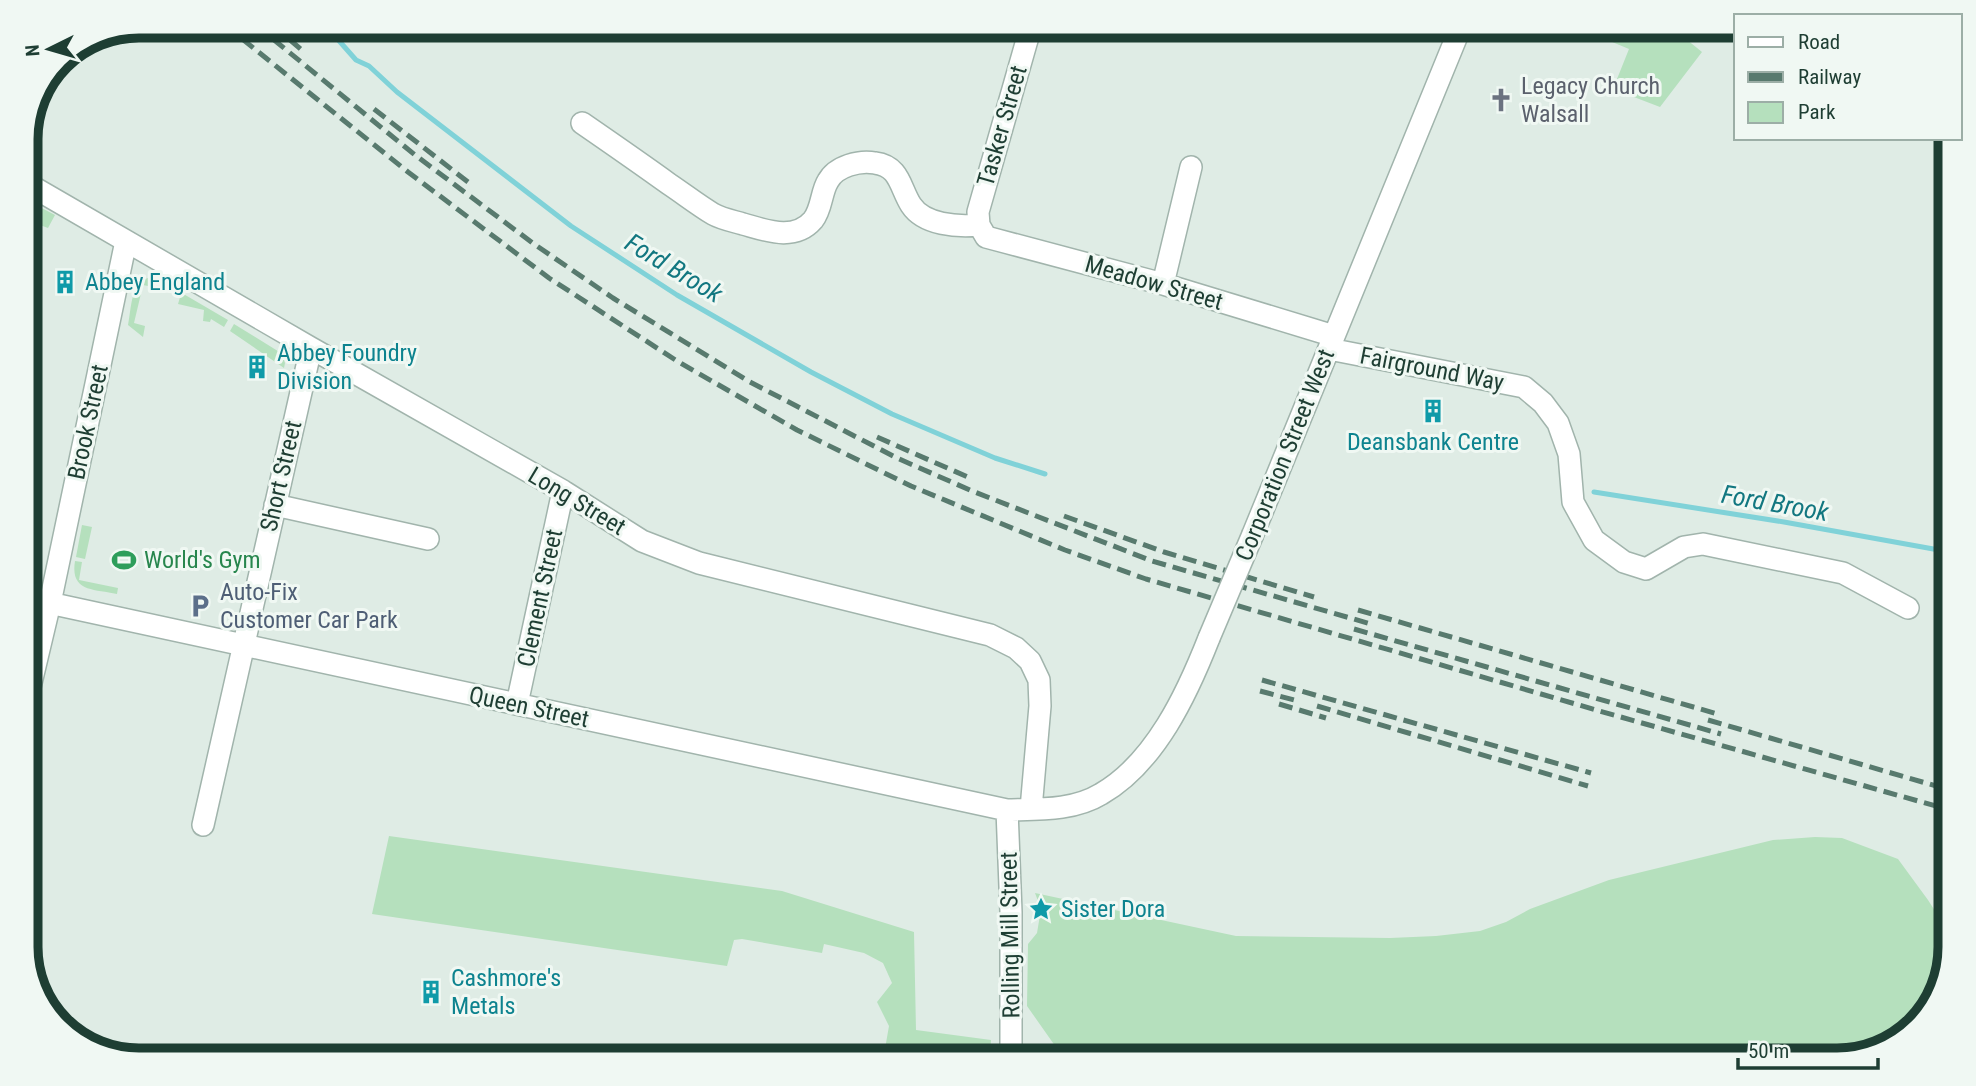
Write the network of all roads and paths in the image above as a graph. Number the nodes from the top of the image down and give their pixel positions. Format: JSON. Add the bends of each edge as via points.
{"nodes":[{"id":1,"x":1028,"y":38,"type":"edge"},
{"id":2,"x":1456,"y":38,"type":"edge"},
{"id":3,"x":582,"y":123,"type":"dead end"},
{"id":4,"x":1191,"y":167,"type":"dead end"},
{"id":5,"x":39,"y":191,"type":"edge"},
{"id":6,"x":979,"y":225,"type":"junction"},
{"id":7,"x":126,"y":241,"type":"junction"},
{"id":8,"x":1163,"y":284,"type":"junction"},
{"id":9,"x":1332,"y":343,"type":"junction"},
{"id":10,"x":311,"y":348,"type":"junction"},
{"id":11,"x":563,"y":491,"type":"junction"},
{"id":12,"x":275,"y":505,"type":"junction"},
{"id":13,"x":428,"y":539,"type":"dead end"},
{"id":14,"x":39,"y":601,"type":"edge"},
{"id":15,"x":50,"y":603,"type":"junction"},
{"id":16,"x":1908,"y":608,"type":"dead end"},
{"id":17,"x":243,"y":646,"type":"junction"},
{"id":18,"x":39,"y":649,"type":"edge"},
{"id":19,"x":517,"y":704,"type":"junction"},
{"id":20,"x":1007,"y":810,"type":"junction"},
{"id":21,"x":1031,"y":810,"type":"junction"},
{"id":22,"x":203,"y":825,"type":"dead end"},
{"id":23,"x":1011,"y":1048,"type":"edge"}],
"edges":[{"from":1,"to":6,"type":"street","name":"Tasker Street","via":[[978,212]]},
{"from":2,"to":9,"type":"street","name":"Corporation Street West"},
{"from":3,"to":6,"type":"street","via":[[715,215],[777,233],[813,220],[828,180],[843,167],[866,162],[894,172],[920,214],[943,224]]},
{"from":4,"to":8,"type":"street"},
{"from":5,"to":7,"type":"street","name":"Long Street"},
{"from":6,"to":8,"type":"street","name":"Meadow Street","via":[[986,237]]},
{"from":7,"to":10,"type":"street","name":"Long Street"},
{"from":7,"to":15,"type":"street","name":"Brook Street"},
{"from":8,"to":9,"type":"street","name":"Meadow Street"},
{"from":9,"to":16,"type":"street","name":"Fairground Way","via":[[1524,387],[1544,403],[1558,423],[1569,454],[1573,502],[1594,540],[1624,562],[1646,569],[1685,547],[1703,544],[1843,573]]},
{"from":9,"to":21,"type":"street","name":"Corporation Street West","bridge":true,"via":[[1191,683],[1157,741],[1128,775],[1101,795]]},
{"from":10,"to":11,"type":"street","name":"Long Street"},
{"from":10,"to":12,"type":"street","name":"Short Street"},
{"from":11,"to":19,"type":"street","name":"Clement Street"},
{"from":11,"to":21,"type":"street","name":"Long Street","via":[[642,541],[699,564],[990,635],[1016,648],[1030,661],[1039,680]]},
{"from":12,"to":13,"type":"street"},
{"from":12,"to":17,"type":"street","name":"Short Street"},
{"from":14,"to":15,"type":"street","name":"Queen Street"},
{"from":15,"to":17,"type":"street","name":"Queen Street"},
{"from":15,"to":18,"type":"street","name":"Brook Street"},
{"from":17,"to":19,"type":"street","name":"Queen Street"},
{"from":17,"to":22,"type":"street","name":"Short Street"},
{"from":19,"to":20,"type":"street","name":"Queen Street"},
{"from":20,"to":21,"type":"street","name":"Queen Street"},
{"from":20,"to":23,"type":"street","name":"Rolling Mill Street"}]}
